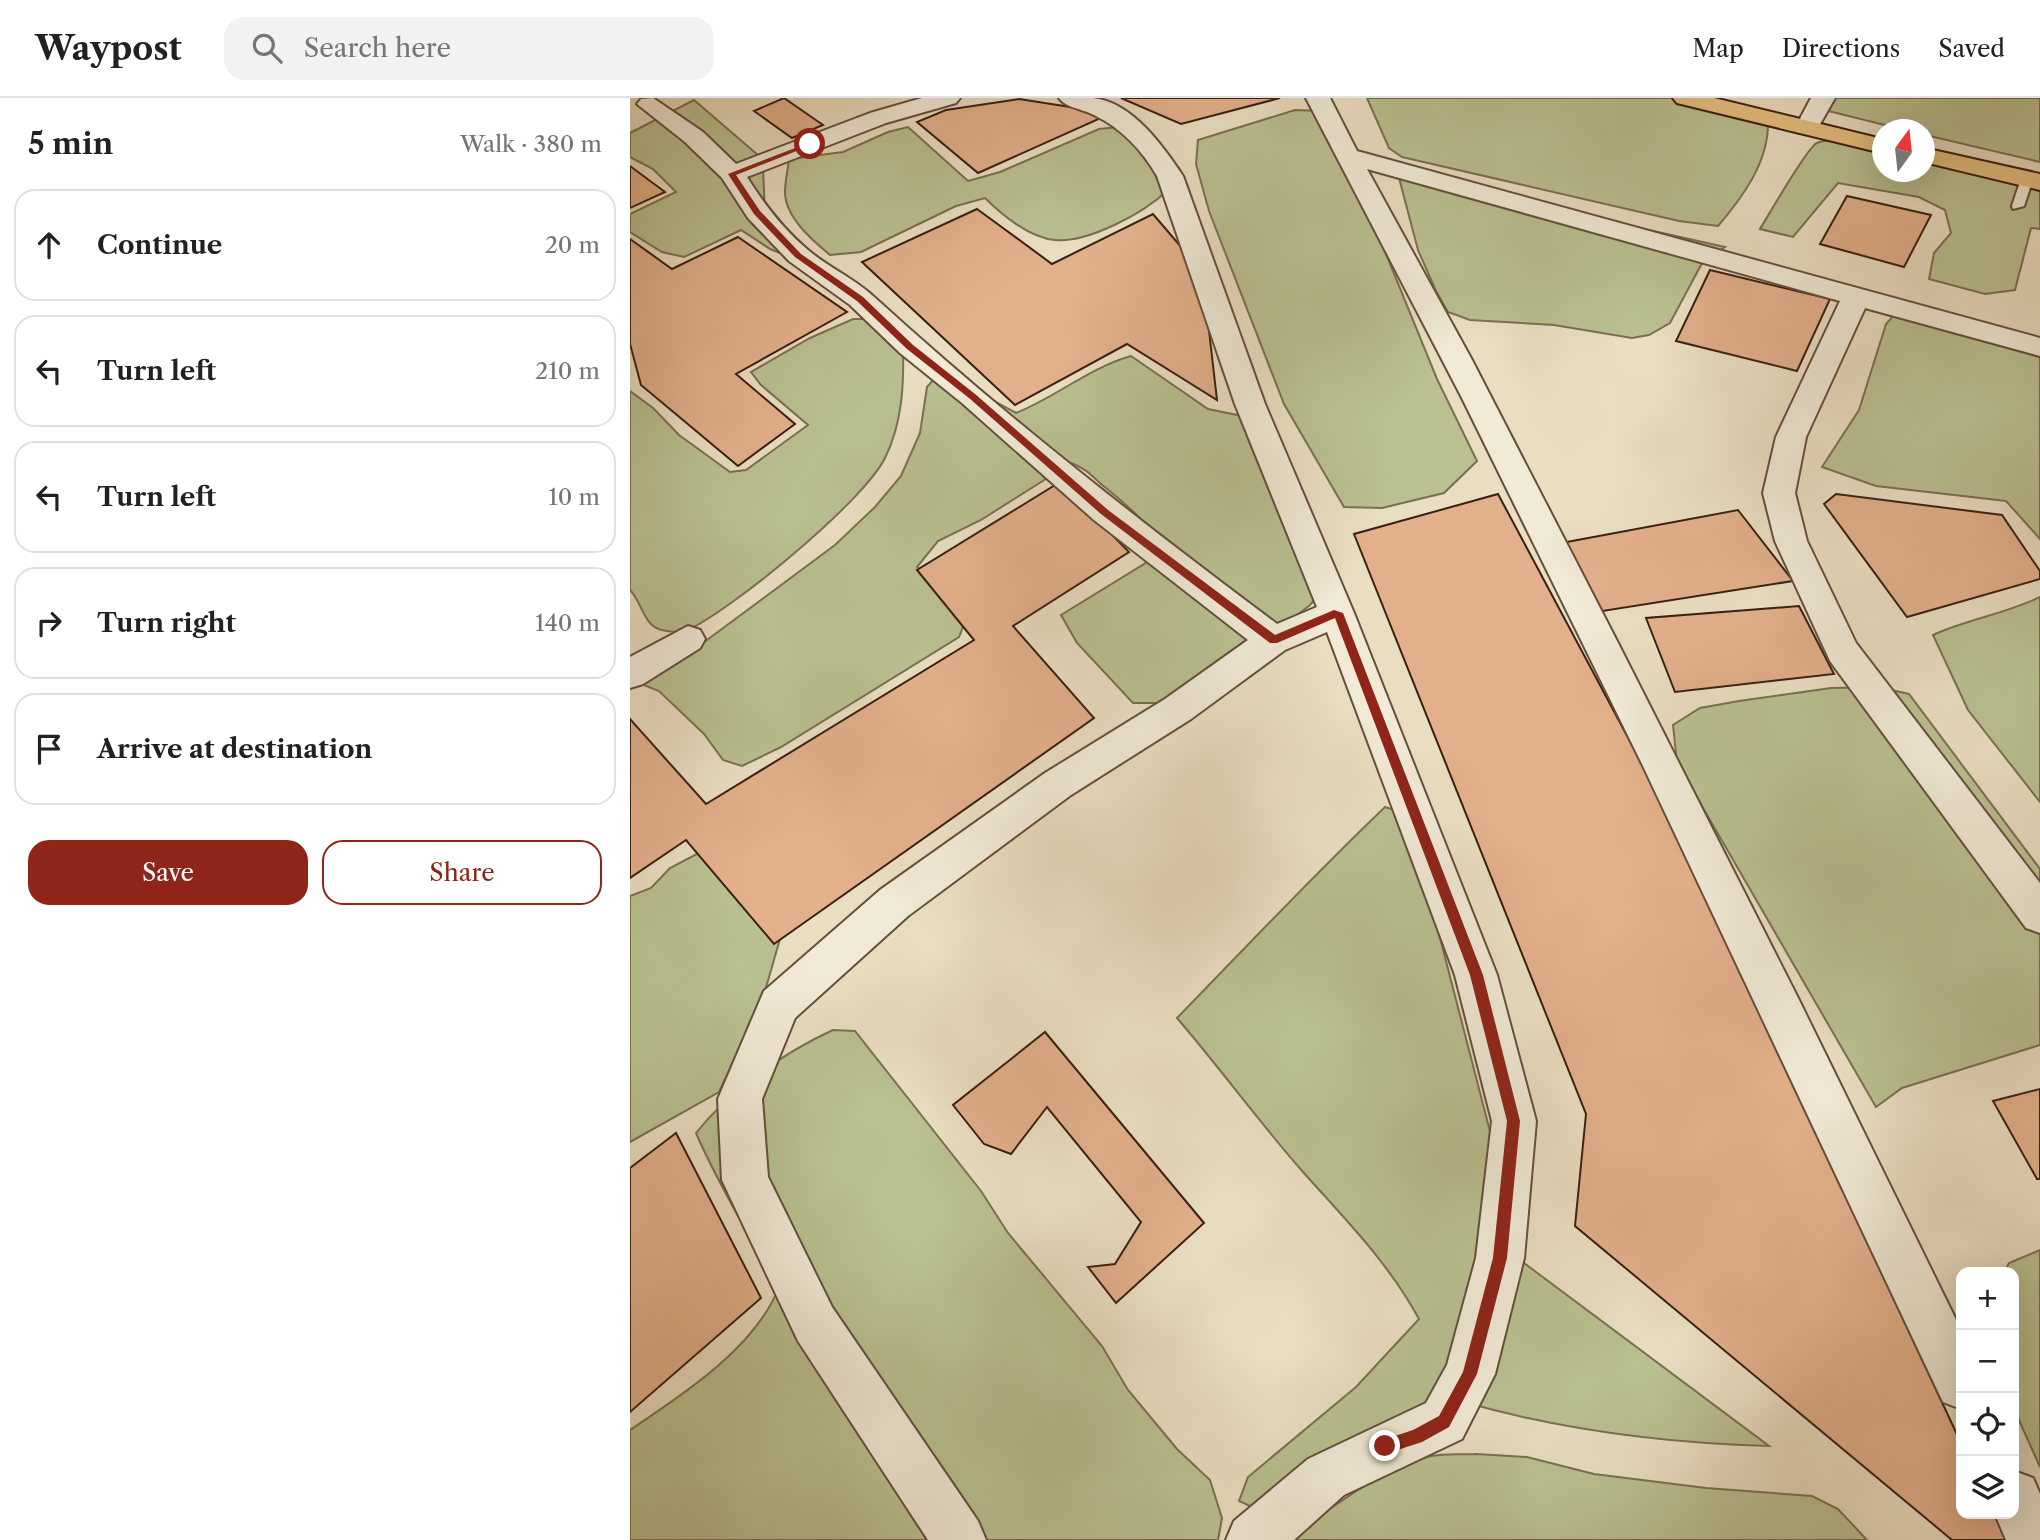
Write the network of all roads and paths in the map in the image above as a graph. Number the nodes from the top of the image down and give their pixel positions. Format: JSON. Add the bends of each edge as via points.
{"nodes":[{"id":1,"x":948,"y":98,"type":"edge"},
{"id":2,"x":1071,"y":98,"type":"edge"},
{"id":3,"x":1318,"y":98,"type":"edge"},
{"id":4,"x":1685,"y":98,"type":"edge"},
{"id":5,"x":1823,"y":98,"type":"edge"},
{"id":6,"x":647,"y":104,"type":"edge"},
{"id":7,"x":1807,"y":128,"type":"junction"},
{"id":8,"x":1872,"y":144,"type":"edge"},
{"id":9,"x":1346,"y":156,"type":"junction"},
{"id":10,"x":1935,"y":158,"type":"edge"},
{"id":11,"x":732,"y":174,"type":"junction"},
{"id":12,"x":2033,"y":180,"type":"edge"},
{"id":13,"x":2018,"y":206,"type":"dead end"},
{"id":14,"x":1856,"y":296,"type":"junction"},
{"id":15,"x":2040,"y":347,"type":"edge"},
{"id":16,"x":1338,"y":613,"type":"junction"},
{"id":17,"x":688,"y":639,"type":"dead end"},
{"id":18,"x":1273,"y":640,"type":"junction"},
{"id":19,"x":630,"y":674,"type":"edge"},
{"id":20,"x":2040,"y":915,"type":"edge"},
{"id":21,"x":1956,"y":1373,"type":"edge"},
{"id":22,"x":2019,"y":1508,"type":"edge"},
{"id":23,"x":959,"y":1540,"type":"edge"},
{"id":24,"x":1253,"y":1540,"type":"edge"},
{"id":25,"x":2034,"y":1540,"type":"edge"}],
"edges":[{"from":1,"to":11,"type":"street","via":[[878,118]]},
{"from":2,"to":16,"type":"street","via":[[1104,110],[1139,133],[1170,176],[1250,404]]},
{"from":3,"to":9,"type":"street"},
{"from":4,"to":7,"type":"highway"},
{"from":5,"to":7,"type":"street"},
{"from":6,"to":11,"type":"street","via":[[694,137]]},
{"from":7,"to":8,"type":"highway"},
{"from":9,"to":14,"type":"street"},
{"from":9,"to":21,"type":"street","via":[[1471,385],[1830,1103]]},
{"from":10,"to":12,"type":"highway"},
{"from":11,"to":18,"type":"street","via":[[757,213],[798,256],[860,299],[1105,512]]},
{"from":12,"to":13,"type":"lane"},
{"from":14,"to":15,"type":"street"},
{"from":14,"to":20,"type":"street","via":[[1791,437],[1779,493],[1791,541],[1842,651]]},
{"from":16,"to":18,"type":"street"},
{"from":16,"to":24,"type":"street","via":[[1476,975],[1514,1121],[1500,1258],[1469,1374],[1444,1421],[1326,1477]]},
{"from":17,"to":19,"type":"street"},
{"from":18,"to":23,"type":"street","via":[[1178,709],[1058,783],[894,903],[779,1005],[740,1100],[745,1180],[816,1324]]},
{"from":22,"to":25,"type":"street"}]}
